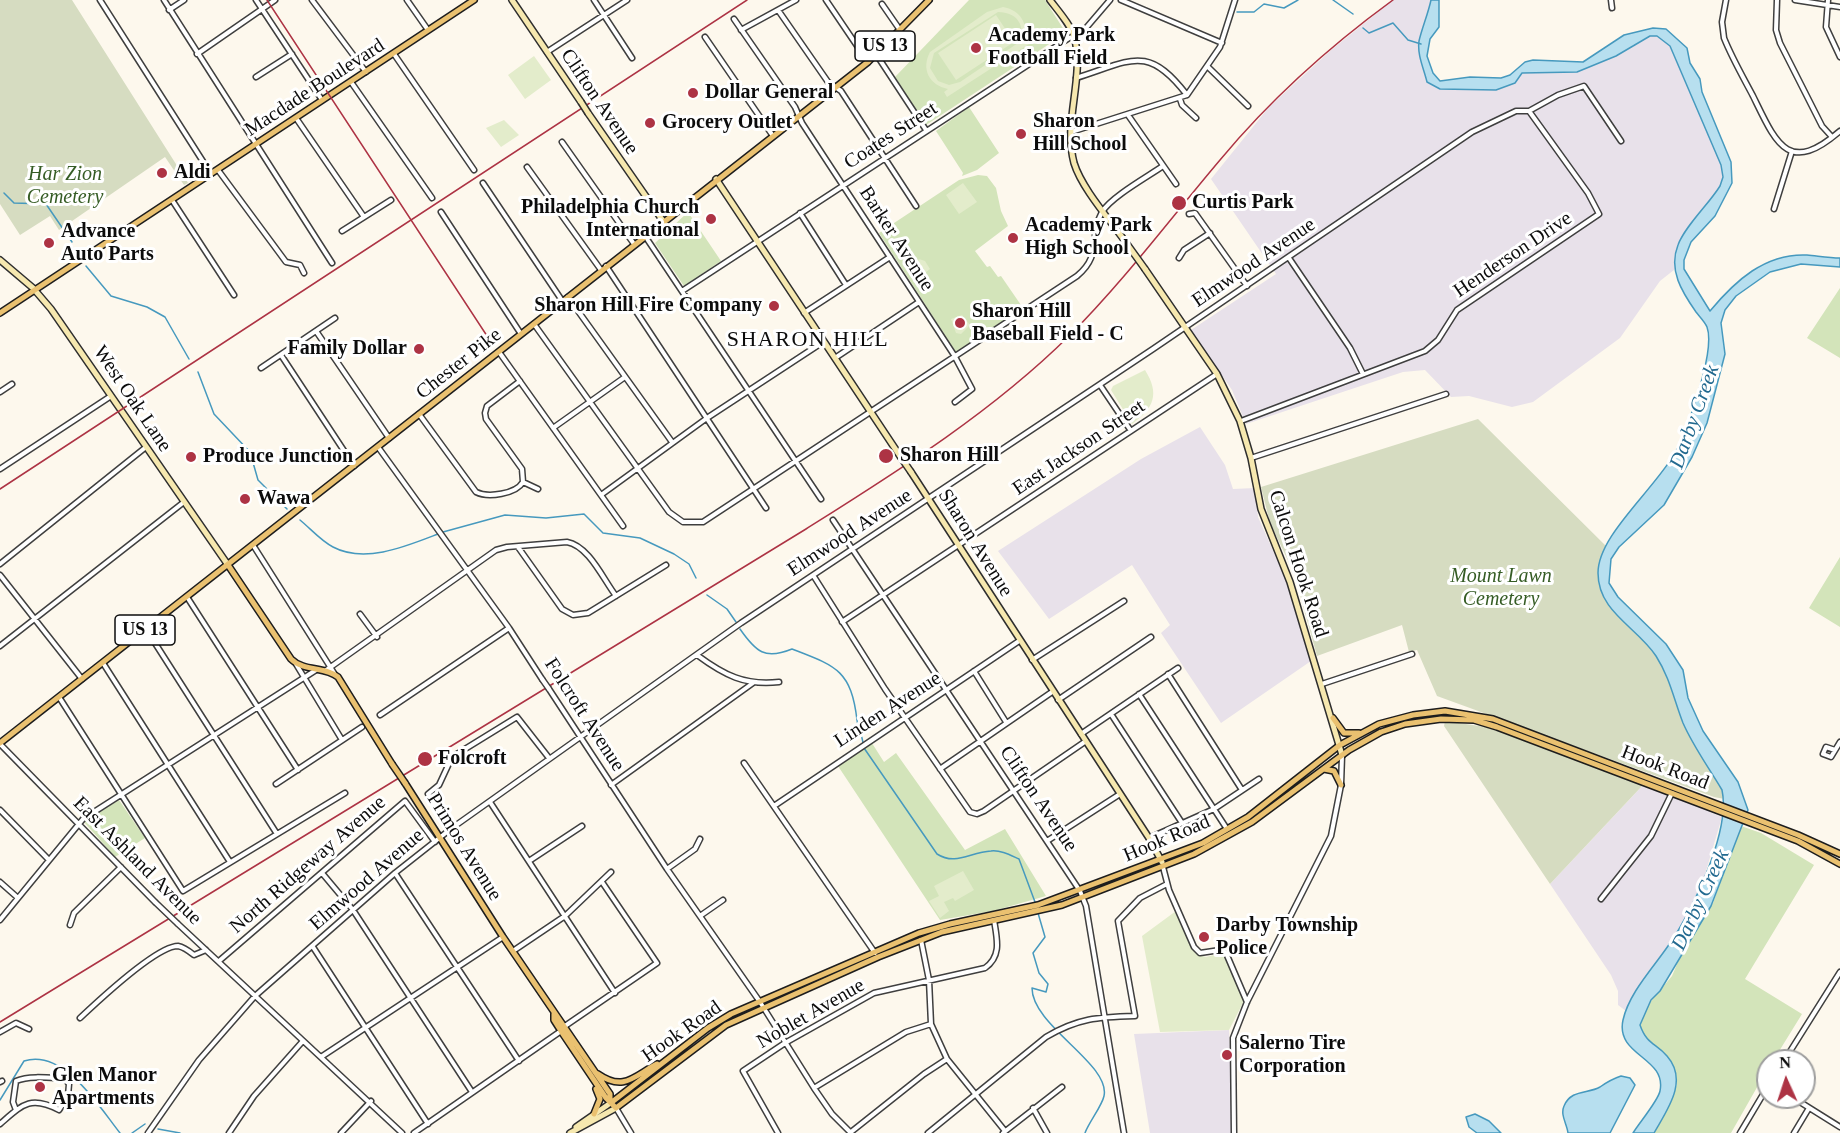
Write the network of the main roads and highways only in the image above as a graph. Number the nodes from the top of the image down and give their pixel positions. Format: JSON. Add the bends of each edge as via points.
{"nodes":[{"id":1,"x":474,"y":0,"type":"edge"},
{"id":2,"x":929,"y":0,"type":"edge"},
{"id":3,"x":0,"y":313,"type":"edge"},
{"id":4,"x":228,"y":565,"type":"junction"},
{"id":5,"x":1333,"y":718,"type":"road end"},
{"id":6,"x":1369,"y":729,"type":"junction"},
{"id":7,"x":0,"y":744,"type":"edge"},
{"id":8,"x":1323,"y":769,"type":"junction"},
{"id":9,"x":1341,"y":785,"type":"road end"},
{"id":10,"x":1674,"y":791,"type":"junction"},
{"id":11,"x":1756,"y":821,"type":"junction"},
{"id":12,"x":1840,"y":854,"type":"edge"},
{"id":13,"x":1840,"y":864,"type":"edge"},
{"id":14,"x":1036,"y":909,"type":"junction"},
{"id":15,"x":666,"y":1060,"type":"junction"},
{"id":16,"x":593,"y":1074,"type":"junction"},
{"id":17,"x":613,"y":1103,"type":"junction"},
{"id":18,"x":594,"y":1114,"type":"road end"}],
"edges":[{"from":1,"to":3,"type":"main road","name":"Macdade Boulevard"},
{"from":2,"to":4,"type":"main road","name":"Chester Pike","number":"US 13","via":[[868,62]]},
{"from":4,"to":7,"type":"main road","name":"Chester Pike","number":"US 13"},
{"from":4,"to":16,"type":"main road","name":"Primos Avenue","bridge":true,"via":[[296,664],[334,674],[437,840]]},
{"from":5,"to":6,"type":"main road","via":[[1344,733]]},
{"from":6,"to":10,"type":"main road","name":"Hook Road","via":[[1424,713],[1474,714]]},
{"from":6,"to":14,"type":"main road","name":"Hook Road","via":[[1340,745],[1228,830]]},
{"from":8,"to":9,"type":"main road","via":[[1334,771]]},
{"from":8,"to":10,"type":"main road","name":"Hook Road","via":[[1362,742],[1398,726],[1465,719],[1497,726]]},
{"from":8,"to":14,"type":"main road","name":"Hook Road","via":[[1252,822],[1194,854],[1083,898]]},
{"from":10,"to":11,"type":"main road","name":"Hook Road"},
{"from":11,"to":12,"type":"main road"},
{"from":11,"to":13,"type":"main road"},
{"from":14,"to":15,"type":"main road","name":"Hook Road","via":[[943,926],[873,951],[724,1018]]},
{"from":14,"to":17,"type":"main road","name":"Hook Road","via":[[920,939],[720,1028]]},
{"from":15,"to":16,"type":"main road","via":[[624,1082],[613,1083]]},
{"from":15,"to":17,"type":"main road","name":"Hook Road"},
{"from":16,"to":17,"type":"main road","name":"Primos Avenue"},
{"from":16,"to":18,"type":"main road","via":[[600,1099]]}]}
